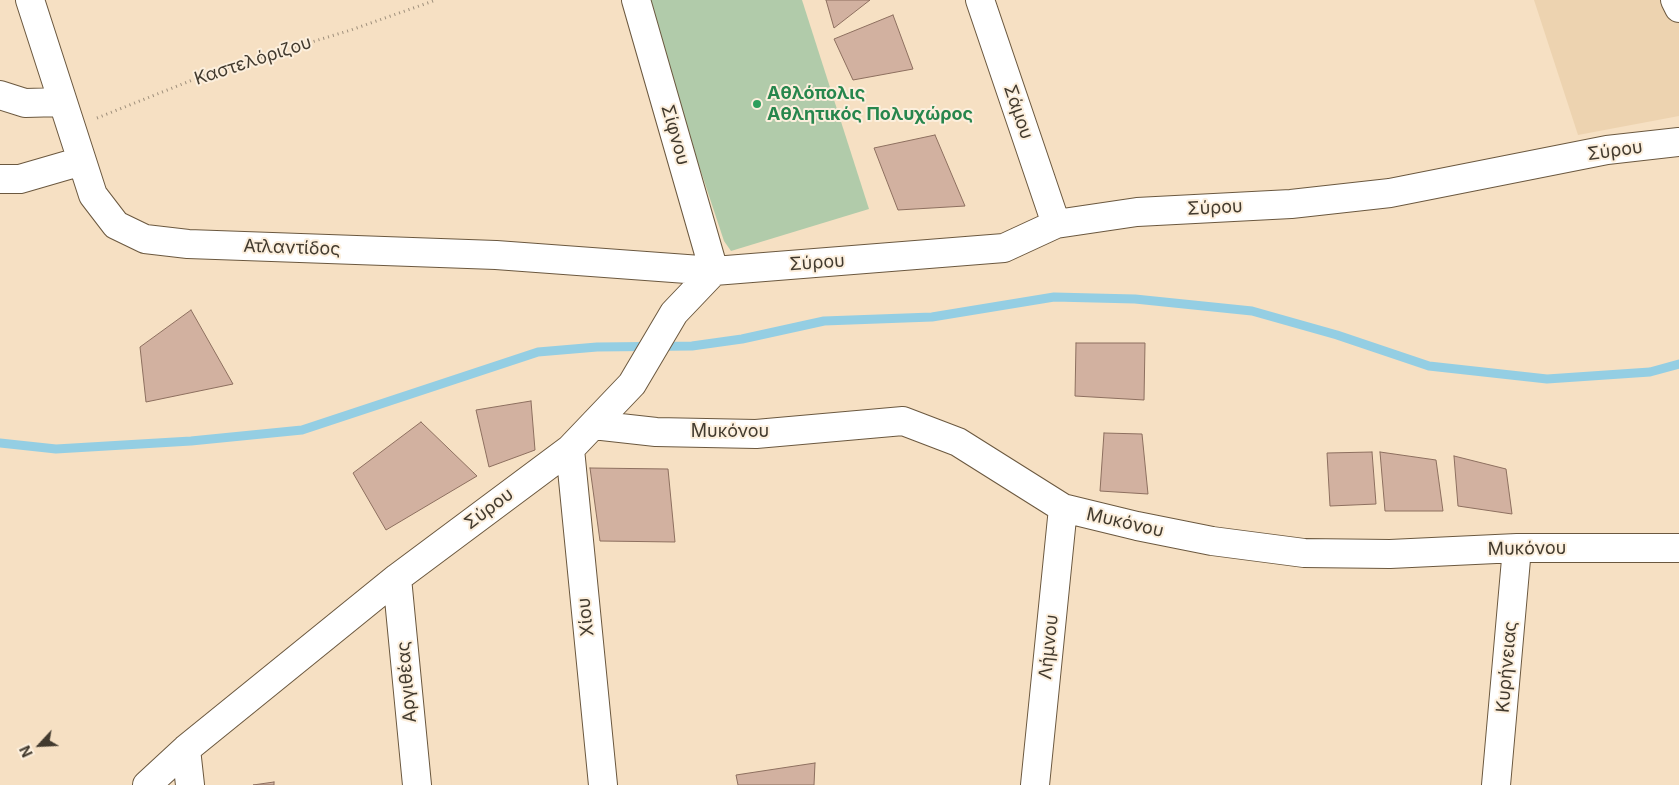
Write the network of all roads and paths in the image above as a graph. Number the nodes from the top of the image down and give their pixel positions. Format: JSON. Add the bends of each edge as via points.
{"nodes":[{"id":1,"x":30,"y":0,"type":"edge"},
{"id":2,"x":436,"y":0,"type":"edge"},
{"id":3,"x":636,"y":0,"type":"edge"},
{"id":4,"x":980,"y":0,"type":"edge"},
{"id":5,"x":1676,"y":0,"type":"edge"},
{"id":6,"x":1679,"y":8,"type":"edge"},
{"id":7,"x":0,"y":95,"type":"edge"},
{"id":8,"x":62,"y":102,"type":"junction"},
{"id":9,"x":71,"y":129,"type":"junction"},
{"id":10,"x":1679,"y":142,"type":"edge"},
{"id":11,"x":82,"y":161,"type":"junction"},
{"id":12,"x":0,"y":180,"type":"edge"},
{"id":13,"x":1056,"y":224,"type":"junction"},
{"id":14,"x":714,"y":270,"type":"junction"},
{"id":15,"x":593,"y":425,"type":"junction"},
{"id":16,"x":570,"y":449,"type":"junction"},
{"id":17,"x":1063,"y":508,"type":"junction"},
{"id":18,"x":1517,"y":548,"type":"junction"},
{"id":19,"x":1679,"y":548,"type":"edge"},
{"id":20,"x":397,"y":578,"type":"junction"},
{"id":21,"x":186,"y":749,"type":"junction"},
{"id":22,"x":147,"y":785,"type":"edge"},
{"id":23,"x":190,"y":785,"type":"edge"},
{"id":24,"x":417,"y":785,"type":"edge"},
{"id":25,"x":603,"y":785,"type":"edge"},
{"id":26,"x":1035,"y":785,"type":"edge"},
{"id":27,"x":1496,"y":785,"type":"edge"}],
"edges":[{"from":1,"to":8,"type":"street","name":"Ατλαντίδος"},
{"from":2,"to":9,"type":"path","name":"Καστελόριζου","via":[[378,22],[210,73]]},
{"from":3,"to":14,"type":"street","name":"Σίφνου"},
{"from":4,"to":13,"type":"street","name":"Σάμου"},
{"from":5,"to":6,"type":"street"},
{"from":7,"to":8,"type":"street","via":[[26,103]]},
{"from":8,"to":9,"type":"street","name":"Ατλαντίδος"},
{"from":9,"to":11,"type":"street","name":"Ατλαντίδος"},
{"from":10,"to":13,"type":"street","name":"Σύρου","via":[[1607,150],[1390,193],[1291,204],[1136,212]]},
{"from":11,"to":12,"type":"street","via":[[20,179]]},
{"from":11,"to":14,"type":"street","name":"Ατλαντίδος","via":[[93,195],[116,225],[145,239],[188,244],[496,255]]},
{"from":13,"to":14,"type":"street","name":"Σύρου","via":[[1004,248]]},
{"from":14,"to":15,"type":"street","name":"Σύρου","via":[[674,313],[632,384]]},
{"from":15,"to":16,"type":"street","name":"Σύρου"},
{"from":15,"to":17,"type":"street","name":"Μυκόνου","via":[[656,432],[756,434],[903,422],[958,442]]},
{"from":16,"to":20,"type":"street","name":"Σύρου"},
{"from":16,"to":25,"type":"street","name":"Χίου"},
{"from":17,"to":18,"type":"street","name":"Μυκόνου","via":[[1212,541],[1304,553],[1390,554]]},
{"from":17,"to":26,"type":"street","name":"Λήμνου"},
{"from":18,"to":19,"type":"street","name":"Μυκόνου"},
{"from":18,"to":27,"type":"street","name":"Κυρήνειας"},
{"from":20,"to":21,"type":"street","name":"Σύρου"},
{"from":20,"to":24,"type":"street","name":"Αργιθέας"},
{"from":21,"to":22,"type":"street","name":"Σύρου"},
{"from":21,"to":23,"type":"street"}]}
